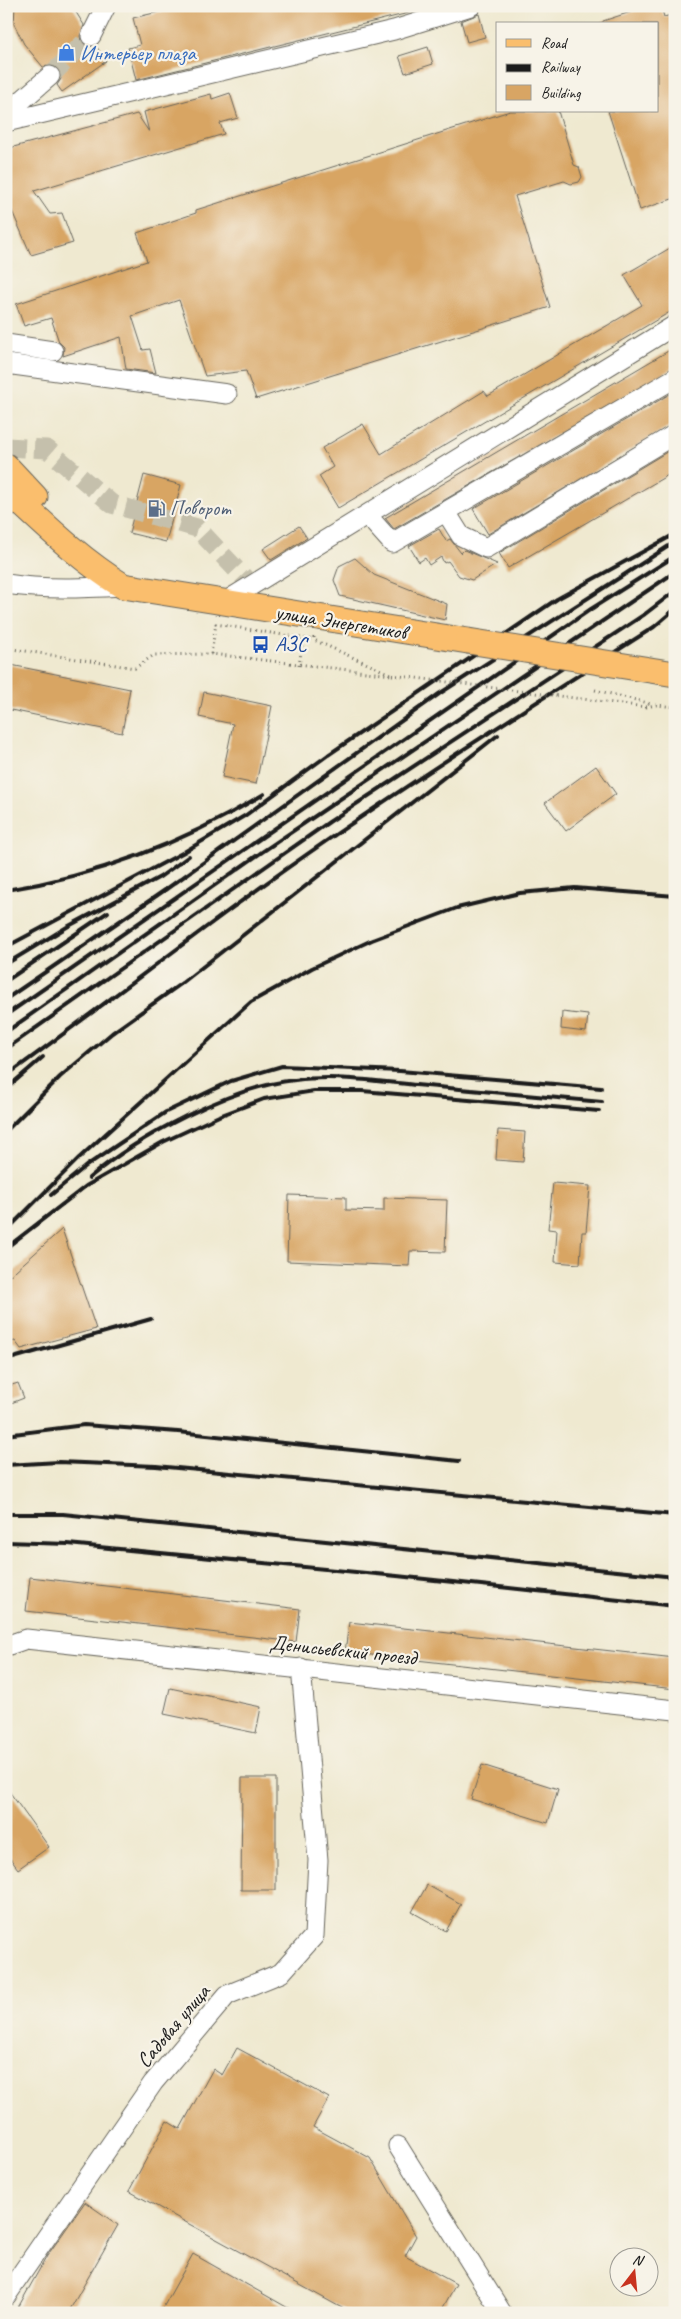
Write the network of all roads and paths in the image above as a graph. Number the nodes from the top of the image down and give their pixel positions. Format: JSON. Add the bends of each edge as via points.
{"nodes":[{"id":1,"x":106,"y":6,"type":"edge"},
{"id":2,"x":470,"y":6,"type":"edge"},
{"id":3,"x":91,"y":36,"type":"tunnel mouth"},
{"id":4,"x":50,"y":76,"type":"tunnel mouth"},
{"id":5,"x":6,"y":114,"type":"edge"},
{"id":6,"x":6,"y":122,"type":"edge"},
{"id":7,"x":675,"y":325,"type":"edge"},
{"id":8,"x":6,"y":344,"type":"edge"},
{"id":9,"x":53,"y":351,"type":"dead end"},
{"id":10,"x":6,"y":364,"type":"edge"},
{"id":11,"x":675,"y":378,"type":"edge"},
{"id":12,"x":227,"y":394,"type":"dead end"},
{"id":13,"x":675,"y":434,"type":"edge"},
{"id":14,"x":6,"y":466,"type":"edge"},
{"id":15,"x":6,"y":489,"type":"edge"},
{"id":16,"x":446,"y":512,"type":"junction"},
{"id":17,"x":367,"y":515,"type":"junction"},
{"id":18,"x":6,"y":584,"type":"edge"},
{"id":19,"x":123,"y":586,"type":"junction"},
{"id":20,"x":223,"y":604,"type":"junction"},
{"id":21,"x":303,"y":638,"type":"junction"},
{"id":22,"x":314,"y":640,"type":"dead end"},
{"id":23,"x":6,"y":648,"type":"edge"},
{"id":24,"x":211,"y":654,"type":"junction"},
{"id":25,"x":299,"y":666,"type":"junction"},
{"id":26,"x":675,"y":674,"type":"edge"},
{"id":27,"x":595,"y":690,"type":"dead end"},
{"id":28,"x":652,"y":706,"type":"junction"},
{"id":29,"x":675,"y":708,"type":"edge"},
{"id":30,"x":6,"y":1646,"type":"edge"},
{"id":31,"x":301,"y":1668,"type":"junction"},
{"id":32,"x":675,"y":1710,"type":"edge"},
{"id":33,"x":398,"y":2146,"type":"dead end"},
{"id":34,"x":6,"y":2296,"type":"edge"},
{"id":35,"x":502,"y":2313,"type":"edge"}],
"edges":[{"from":1,"to":3,"type":"street"},
{"from":2,"to":6,"type":"street","via":[[394,30]]},
{"from":4,"to":5,"type":"street"},
{"from":7,"to":17,"type":"street"},
{"from":8,"to":9,"type":"street"},
{"from":10,"to":12,"type":"street"},
{"from":11,"to":16,"type":"street"},
{"from":13,"to":16,"type":"street","via":[[486,548],[461,536]]},
{"from":14,"to":19,"type":"main road"},
{"from":15,"to":19,"type":"main road","via":[[69,547]]},
{"from":16,"to":17,"type":"street","via":[[392,543]]},
{"from":17,"to":20,"type":"street"},
{"from":18,"to":19,"type":"street","name":"улица Энергетиков","via":[[77,588]]},
{"from":19,"to":20,"type":"main road","name":"улица Энергетиков"},
{"from":20,"to":26,"type":"main road","name":"улица Энергетиков","bridge":true},
{"from":21,"to":22,"type":"path"},
{"from":21,"to":24,"type":"path","via":[[216,624]]},
{"from":21,"to":25,"type":"path"},
{"from":23,"to":24,"type":"path","via":[[136,668],[154,654]]},
{"from":24,"to":25,"type":"path"},
{"from":25,"to":28,"type":"path","bridge":true},
{"from":27,"to":28,"type":"path"},
{"from":28,"to":29,"type":"path"},
{"from":30,"to":31,"type":"street","name":"Денисьевский проезд","via":[[26,1639]]},
{"from":31,"to":32,"type":"street","name":"Денисьевский проезд"},
{"from":31,"to":34,"type":"street","name":"Садовая улица","via":[[318,1860],[314,1936],[281,1973],[227,1994],[154,2083]]},
{"from":33,"to":35,"type":"street"}]}
